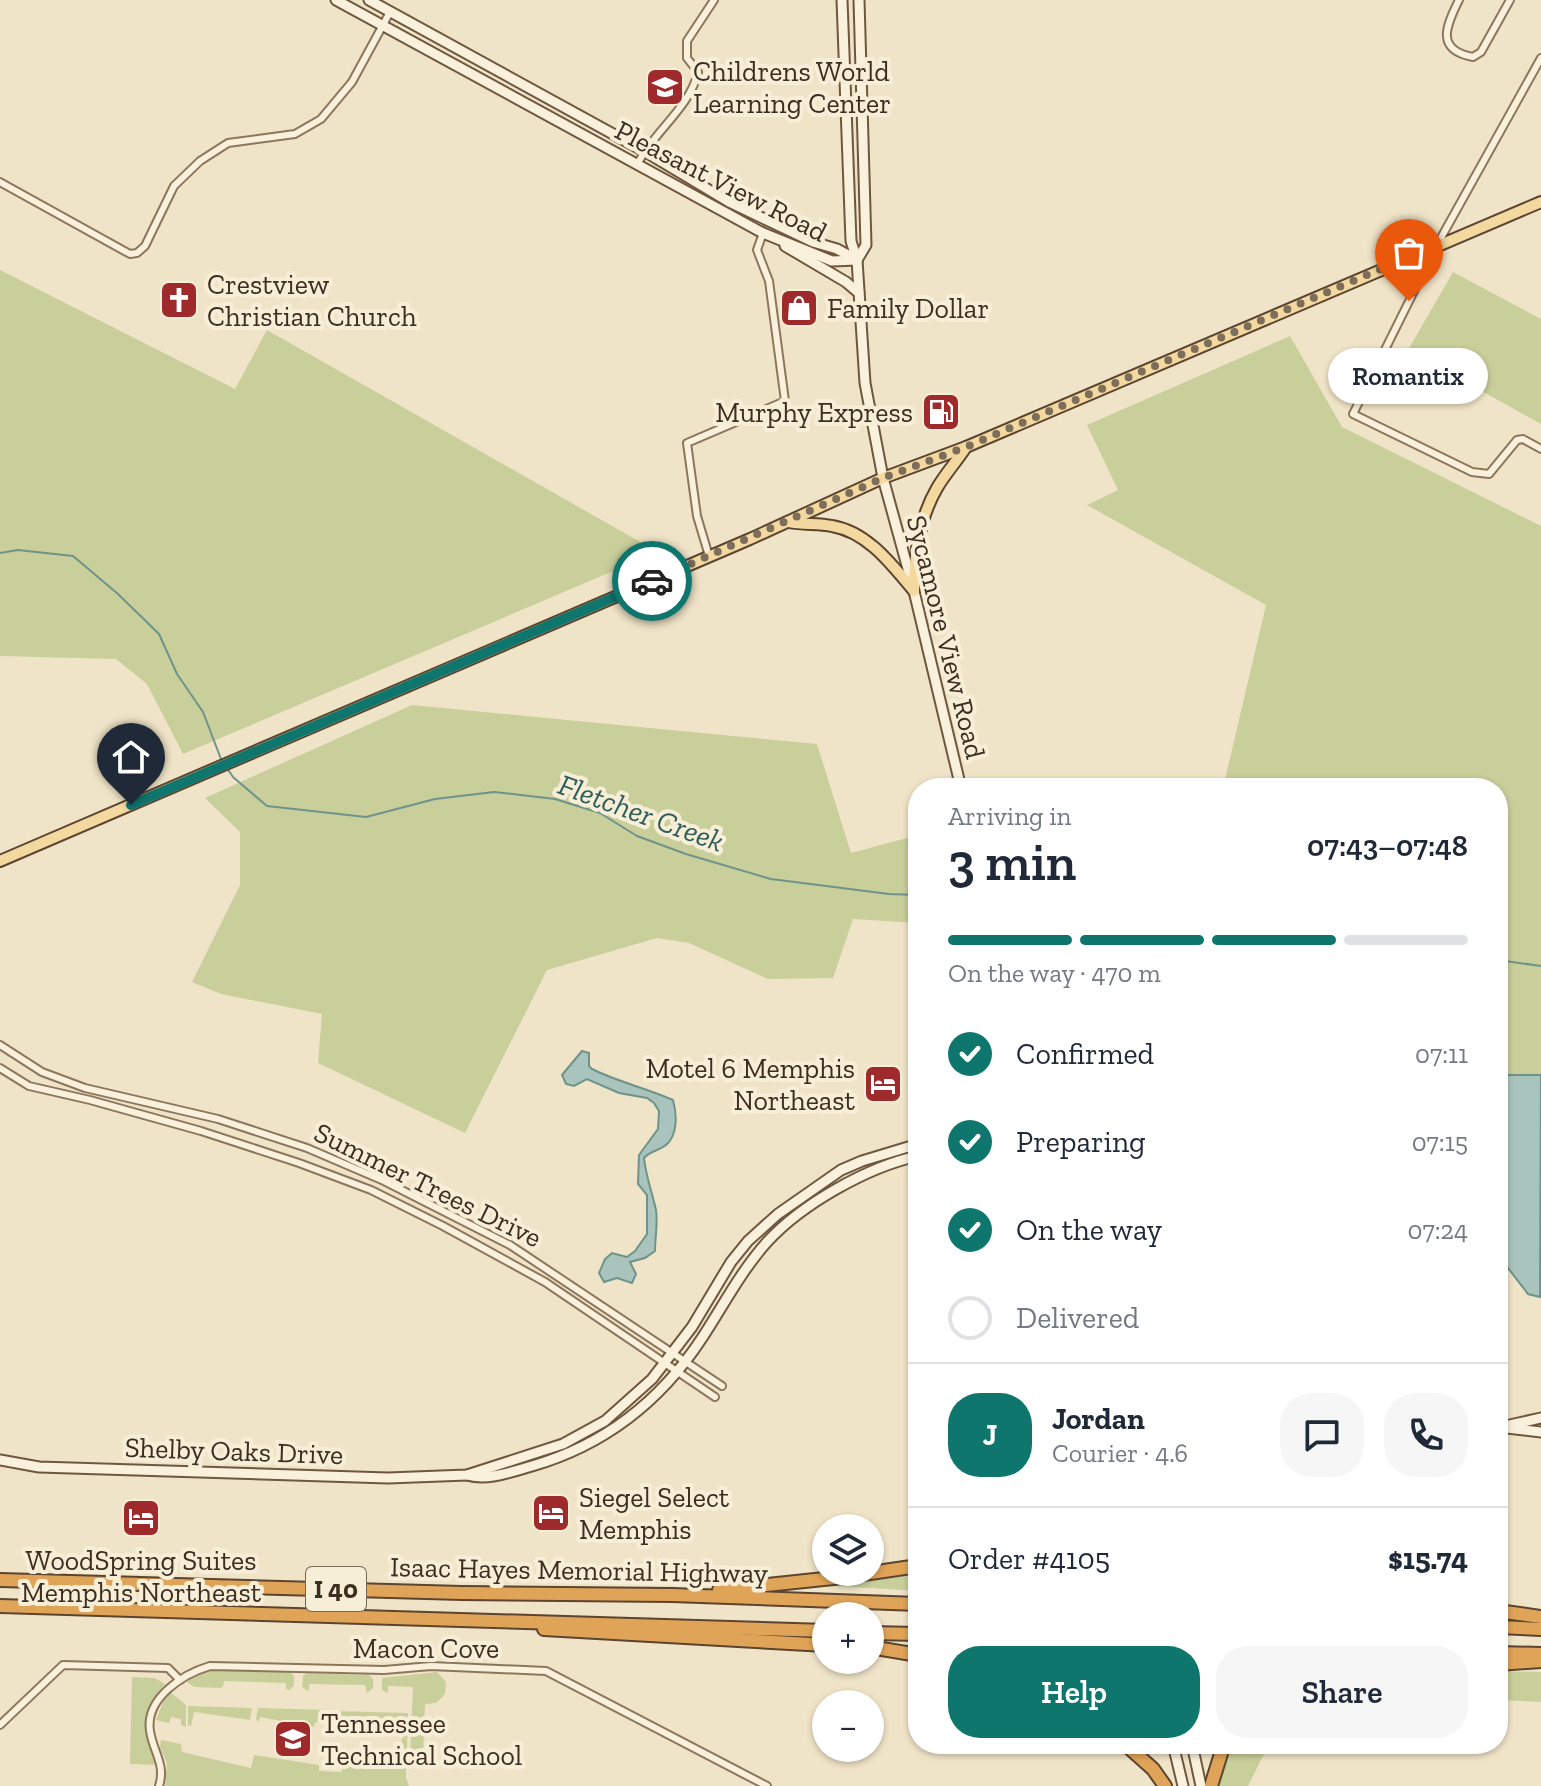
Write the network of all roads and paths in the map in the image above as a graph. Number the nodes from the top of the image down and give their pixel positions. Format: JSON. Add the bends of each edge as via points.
{"nodes":[{"id":1,"x":336,"y":0,"type":"edge"},
{"id":2,"x":369,"y":0,"type":"edge"},
{"id":3,"x":714,"y":0,"type":"edge"},
{"id":4,"x":1459,"y":0,"type":"edge"},
{"id":5,"x":1510,"y":0,"type":"edge"},
{"id":6,"x":859,"y":2,"type":"edge"},
{"id":7,"x":842,"y":3,"type":"edge"},
{"id":8,"x":390,"y":12,"type":"junction"},
{"id":9,"x":382,"y":25,"type":"junction"},
{"id":10,"x":1541,"y":58,"type":"edge"},
{"id":11,"x":514,"y":80,"type":"junction"},
{"id":12,"x":506,"y":93,"type":"junction"},
{"id":13,"x":644,"y":151,"type":"junction"},
{"id":14,"x":637,"y":165,"type":"junction"},
{"id":15,"x":0,"y":182,"type":"edge"},
{"id":16,"x":1541,"y":202,"type":"edge"},
{"id":17,"x":763,"y":233,"type":"junction"},
{"id":18,"x":780,"y":241,"type":"junction"},
{"id":19,"x":1437,"y":245,"type":"junction"},
{"id":20,"x":857,"y":260,"type":"junction"},
{"id":21,"x":859,"y":293,"type":"junction"},
{"id":22,"x":966,"y":447,"type":"junction"},
{"id":23,"x":1541,"y":449,"type":"edge"},
{"id":24,"x":883,"y":478,"type":"junction"},
{"id":25,"x":789,"y":522,"type":"junction"},
{"id":26,"x":709,"y":556,"type":"junction"},
{"id":27,"x":914,"y":591,"type":"junction"},
{"id":28,"x":959,"y":778,"type":"edge"},
{"id":29,"x":0,"y":861,"type":"edge"},
{"id":30,"x":0,"y":1045,"type":"edge"},
{"id":31,"x":0,"y":1068,"type":"edge"},
{"id":32,"x":138,"y":1099,"type":"junction"},
{"id":33,"x":134,"y":1112,"type":"junction"},
{"id":34,"x":908,"y":1147,"type":"edge"},
{"id":35,"x":908,"y":1159,"type":"edge"},
{"id":36,"x":673,"y":1353,"type":"junction"},
{"id":37,"x":686,"y":1362,"type":"junction"},
{"id":38,"x":664,"y":1364,"type":"junction"},
{"id":39,"x":677,"y":1372,"type":"junction"},
{"id":40,"x":722,"y":1386,"type":"dead end"},
{"id":41,"x":715,"y":1397,"type":"dead end"},
{"id":42,"x":1541,"y":1418,"type":"edge"},
{"id":43,"x":1508,"y":1425,"type":"edge"},
{"id":44,"x":1508,"y":1428,"type":"edge"},
{"id":45,"x":1541,"y":1432,"type":"edge"},
{"id":46,"x":0,"y":1460,"type":"edge"},
{"id":47,"x":467,"y":1475,"type":"junction"},
{"id":48,"x":908,"y":1567,"type":"edge"},
{"id":49,"x":0,"y":1580,"type":"edge"},
{"id":50,"x":672,"y":1595,"type":"junction"},
{"id":51,"x":908,"y":1604,"type":"edge"},
{"id":52,"x":0,"y":1606,"type":"edge"},
{"id":53,"x":1508,"y":1612,"type":"edge"},
{"id":54,"x":1541,"y":1617,"type":"edge"},
{"id":55,"x":477,"y":1620,"type":"junction"},
{"id":56,"x":1508,"y":1627,"type":"edge"},
{"id":57,"x":1541,"y":1629,"type":"edge"},
{"id":58,"x":812,"y":1631,"type":"edge"},
{"id":59,"x":884,"y":1633,"type":"edge"},
{"id":60,"x":908,"y":1634,"type":"edge"},
{"id":61,"x":812,"y":1644,"type":"edge"},
{"id":62,"x":884,"y":1649,"type":"edge"},
{"id":63,"x":908,"y":1653,"type":"edge"},
{"id":64,"x":1508,"y":1653,"type":"edge"},
{"id":65,"x":1541,"y":1654,"type":"edge"},
{"id":66,"x":1541,"y":1661,"type":"edge"},
{"id":67,"x":1508,"y":1663,"type":"edge"},
{"id":68,"x":180,"y":1680,"type":"junction"},
{"id":69,"x":0,"y":1725,"type":"edge"},
{"id":70,"x":1136,"y":1754,"type":"edge"},
{"id":71,"x":1175,"y":1754,"type":"edge"},
{"id":72,"x":1194,"y":1754,"type":"edge"},
{"id":73,"x":1221,"y":1754,"type":"edge"},
{"id":74,"x":159,"y":1786,"type":"edge"},
{"id":75,"x":767,"y":1786,"type":"edge"},
{"id":76,"x":1165,"y":1786,"type":"edge"},
{"id":77,"x":1183,"y":1786,"type":"edge"},
{"id":78,"x":1201,"y":1786,"type":"edge"},
{"id":79,"x":1211,"y":1786,"type":"edge"}],
"edges":[{"from":1,"to":9,"type":"main road","name":"Pleasant View Road"},
{"from":2,"to":8,"type":"main road","name":"Pleasant View Road"},
{"from":3,"to":13,"type":"street","via":[[687,41],[687,58],[698,72],[694,87]]},
{"from":4,"to":5,"type":"street","via":[[1446,35],[1450,46],[1473,57]]},
{"from":6,"to":7,"type":"main road"},
{"from":6,"to":20,"type":"main road","name":"Sycamore View Road","via":[[866,245]]},
{"from":7,"to":20,"type":"main road","name":"Sycamore View Road","via":[[851,241]]},
{"from":8,"to":9,"type":"street"},
{"from":8,"to":11,"type":"main road","name":"Pleasant View Road"},
{"from":9,"to":12,"type":"main road","name":"Pleasant View Road"},
{"from":9,"to":15,"type":"street","via":[[352,82],[321,119],[295,134],[228,143],[200,161],[174,186],[137,253],[130,254]]},
{"from":10,"to":19,"type":"street"},
{"from":11,"to":12,"type":"main road"},
{"from":11,"to":13,"type":"main road","name":"Pleasant View Road"},
{"from":12,"to":14,"type":"main road","name":"Pleasant View Road"},
{"from":13,"to":14,"type":"street"},
{"from":13,"to":20,"type":"main road","name":"Pleasant View Road","via":[[729,202]]},
{"from":14,"to":17,"type":"main road","name":"Pleasant View Road"},
{"from":16,"to":19,"type":"main road"},
{"from":17,"to":18,"type":"main road","name":"Pleasant View Road"},
{"from":17,"to":26,"type":"street","via":[[757,250],[769,281],[785,401],[687,443],[697,516]]},
{"from":18,"to":20,"type":"main road","name":"Pleasant View Road","via":[[832,261]]},
{"from":18,"to":21,"type":"main road"},
{"from":19,"to":22,"type":"main road"},
{"from":19,"to":23,"type":"street","via":[[1353,414],[1472,472],[1489,474],[1517,440]]},
{"from":20,"to":21,"type":"main road","name":"Sycamore View Road"},
{"from":21,"to":24,"type":"main road","name":"Sycamore View Road","via":[[865,383]]},
{"from":22,"to":24,"type":"main road"},
{"from":22,"to":27,"type":"main road","via":[[931,499],[920,531]]},
{"from":24,"to":25,"type":"main road"},
{"from":24,"to":27,"type":"main road","name":"Sycamore View Road"},
{"from":25,"to":26,"type":"main road"},
{"from":25,"to":27,"type":"main road","via":[[849,531],[871,544]]},
{"from":26,"to":29,"type":"main road"},
{"from":27,"to":28,"type":"main road","name":"Sycamore View Road"},
{"from":30,"to":32,"type":"street","name":"Summer Trees Drive","via":[[42,1072]]},
{"from":31,"to":33,"type":"street","name":"Summer Trees Drive","via":[[29,1086]]},
{"from":32,"to":33,"type":"street"},
{"from":32,"to":36,"type":"street","name":"Summer Trees Drive","via":[[307,1148],[384,1181],[510,1245]]},
{"from":33,"to":38,"type":"street","name":"Summer Trees Drive","via":[[371,1190],[545,1282]]},
{"from":34,"to":36,"type":"main road","name":"Shelby Oaks Drive","via":[[841,1170],[778,1214],[731,1262]]},
{"from":35,"to":37,"type":"main road","name":"Shelby Oaks Drive","via":[[856,1177],[768,1241]]},
{"from":36,"to":37,"type":"street","name":"Summer Trees Drive"},
{"from":36,"to":38,"type":"main road","name":"Shelby Oaks Drive"},
{"from":37,"to":39,"type":"main road","name":"Shelby Oaks Drive"},
{"from":37,"to":40,"type":"street","name":"Summer Trees Drive"},
{"from":38,"to":39,"type":"street","name":"Summer Trees Drive"},
{"from":38,"to":47,"type":"main road","name":"Shelby Oaks Drive","via":[[605,1421],[563,1444]]},
{"from":39,"to":41,"type":"street","name":"Summer Trees Drive"},
{"from":39,"to":47,"type":"main road","name":"Shelby Oaks Drive","via":[[624,1424],[594,1442],[516,1471],[479,1479]]},
{"from":42,"to":43,"type":"main road"},
{"from":44,"to":45,"type":"main road"},
{"from":46,"to":47,"type":"main road","name":"Shelby Oaks Drive","via":[[39,1467]]},
{"from":48,"to":50,"type":"highway"},
{"from":49,"to":50,"type":"highway","name":"Isaac Hayes Memorial Highway","number":"I 40"},
{"from":50,"to":51,"type":"highway","name":"Isaac Hayes Memorial Highway","number":"I 40"},
{"from":52,"to":55,"type":"highway","name":"Isaac Hayes Memorial Highway","number":"I 40"},
{"from":53,"to":54,"type":"highway"},
{"from":55,"to":58,"type":"highway","name":"Isaac Hayes Memorial Highway","number":"I 40"},
{"from":55,"to":61,"type":"highway","via":[[562,1632]]},
{"from":56,"to":57,"type":"highway"},
{"from":59,"to":60,"type":"highway"},
{"from":62,"to":63,"type":"highway"},
{"from":64,"to":65,"type":"highway"},
{"from":66,"to":67,"type":"highway"},
{"from":68,"to":69,"type":"street","via":[[168,1668],[63,1665]]},
{"from":68,"to":74,"type":"street","name":"Macon Cove","via":[[159,1698],[150,1721],[162,1767]]},
{"from":68,"to":75,"type":"street","name":"Macon Cove","via":[[210,1666],[546,1671]]},
{"from":70,"to":76,"type":"highway"},
{"from":71,"to":77,"type":"main road"},
{"from":72,"to":78,"type":"main road"},
{"from":73,"to":79,"type":"highway"}]}
